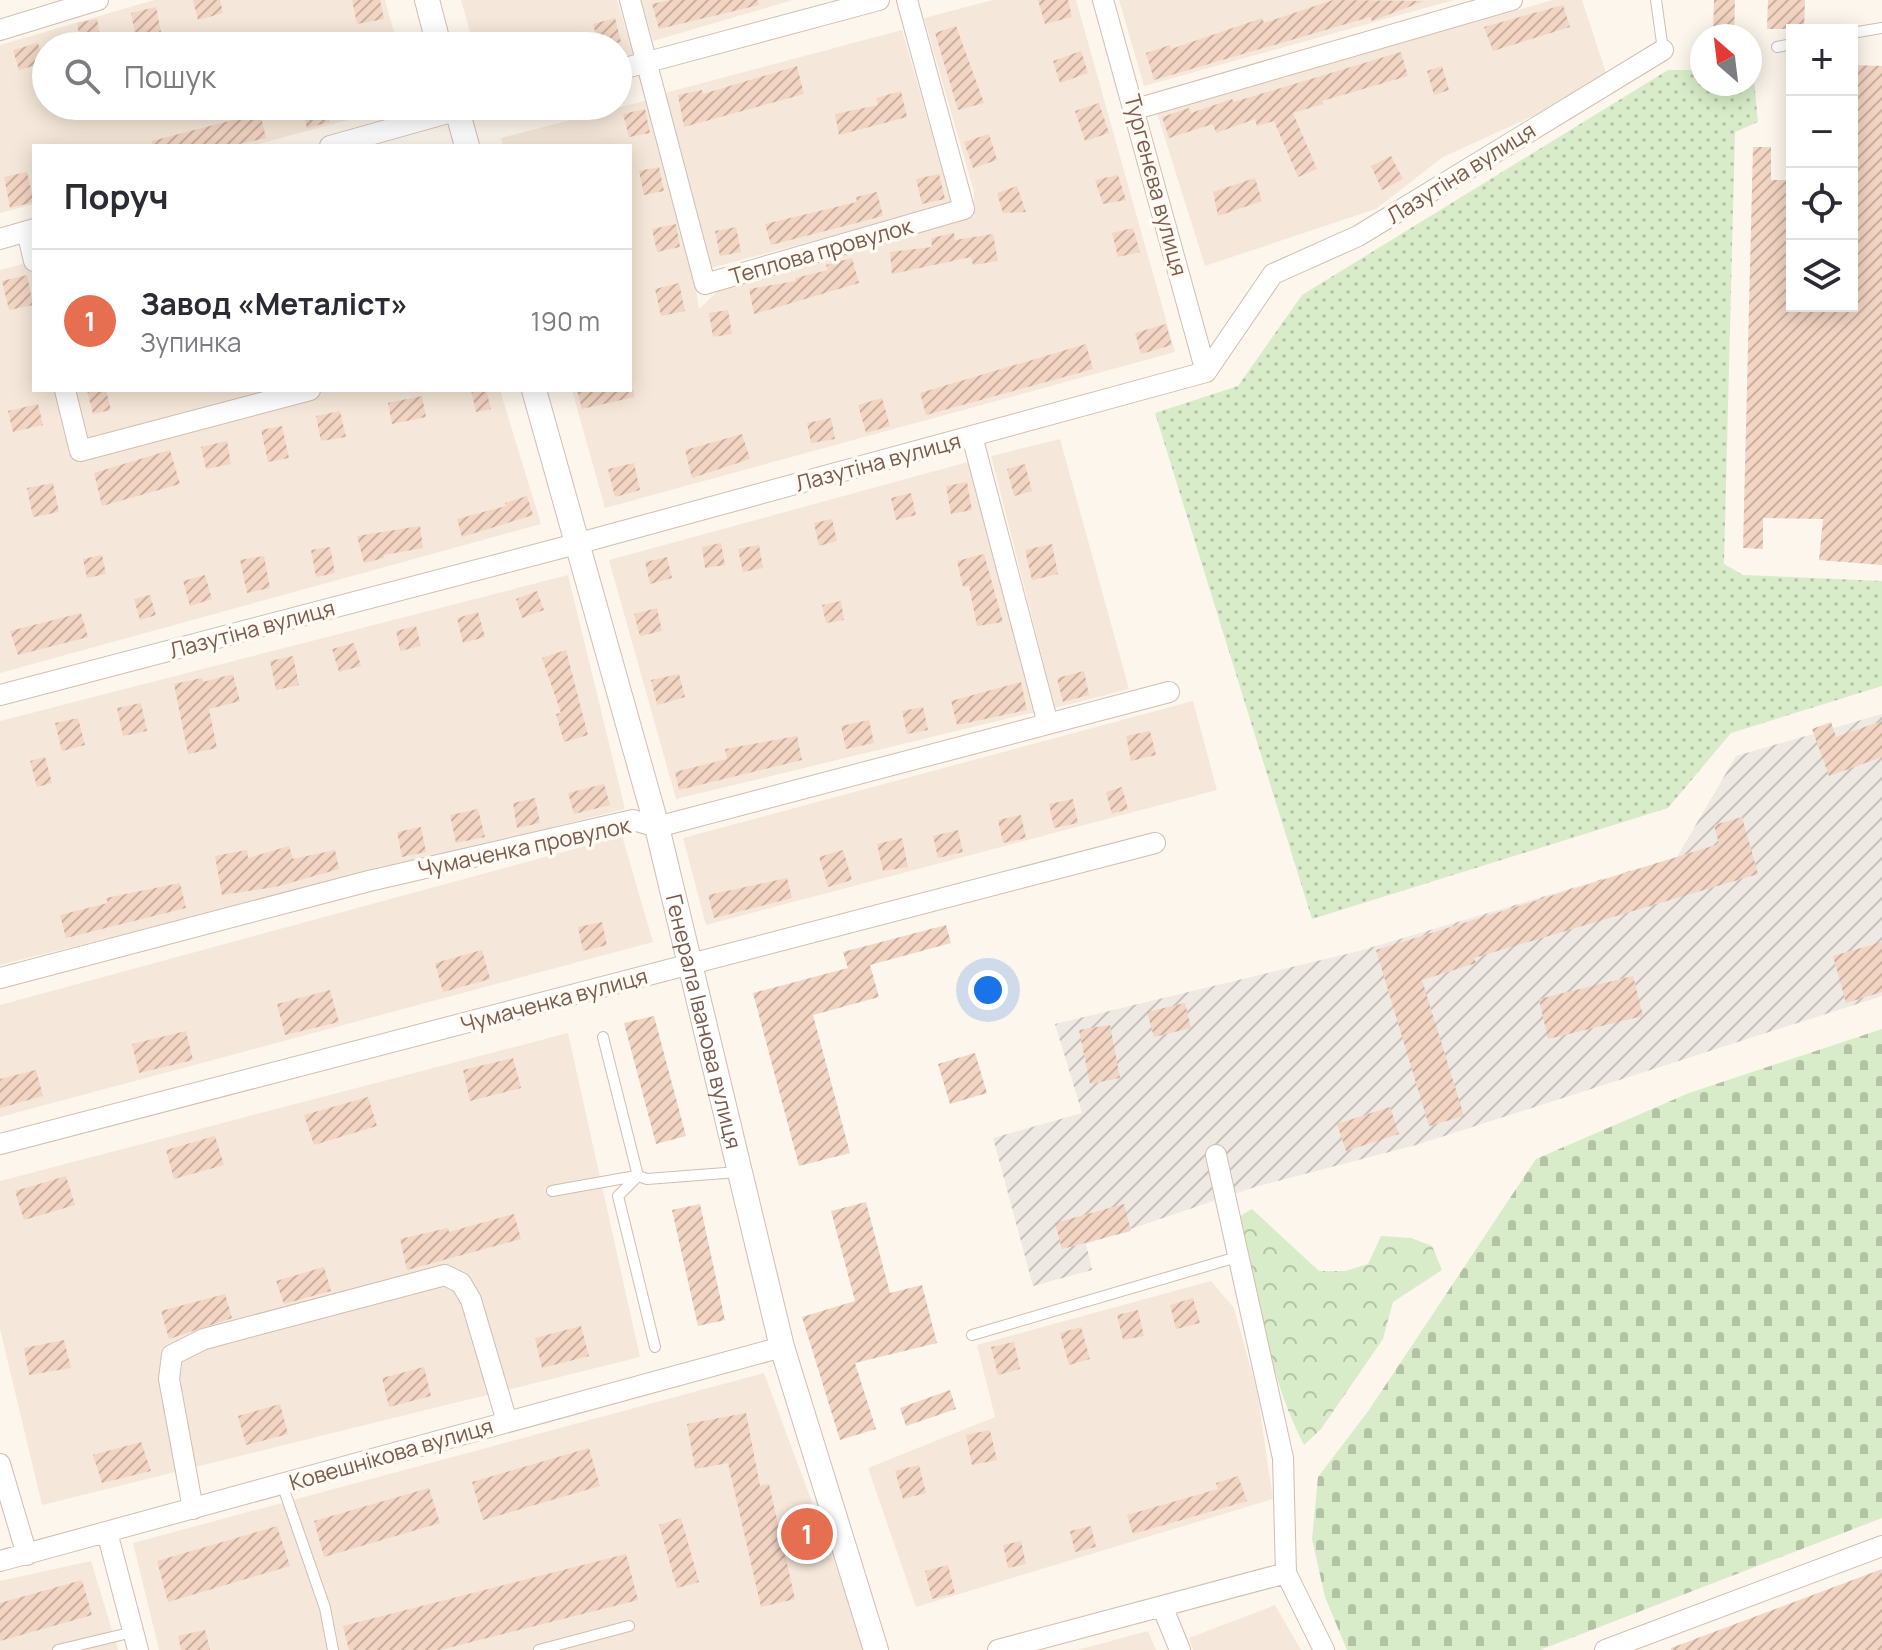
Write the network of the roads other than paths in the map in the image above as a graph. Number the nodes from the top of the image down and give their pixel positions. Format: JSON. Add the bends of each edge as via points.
{"nodes":[{"id":1,"x":98,"y":0,"type":"edge"},
{"id":2,"x":427,"y":0,"type":"edge"},
{"id":3,"x":630,"y":0,"type":"edge"},
{"id":4,"x":879,"y":0,"type":"edge"},
{"id":5,"x":907,"y":0,"type":"edge"},
{"id":6,"x":1103,"y":0,"type":"edge"},
{"id":7,"x":1512,"y":0,"type":"edge"},
{"id":8,"x":1656,"y":0,"type":"edge"},
{"id":9,"x":1882,"y":28,"type":"edge"},
{"id":10,"x":0,"y":30,"type":"edge"},
{"id":11,"x":435,"y":32,"type":"edge"},
{"id":12,"x":1858,"y":32,"type":"edge"},
{"id":13,"x":1786,"y":45,"type":"edge"},
{"id":14,"x":1777,"y":47,"type":"dead end"},
{"id":15,"x":1663,"y":50,"type":"joint"},
{"id":16,"x":646,"y":63,"type":"junction"},
{"id":17,"x":632,"y":66,"type":"edge"},
{"id":18,"x":1136,"y":109,"type":"junction"},
{"id":19,"x":418,"y":120,"type":"edge"},
{"id":20,"x":464,"y":120,"type":"edge"},
{"id":21,"x":337,"y":144,"type":"edge"},
{"id":22,"x":467,"y":144,"type":"edge"},
{"id":23,"x":30,"y":230,"type":"edge"},
{"id":24,"x":0,"y":239,"type":"edge"},
{"id":25,"x":1206,"y":372,"type":"junction"},
{"id":26,"x":65,"y":392,"type":"edge"},
{"id":27,"x":302,"y":392,"type":"edge"},
{"id":28,"x":535,"y":392,"type":"edge"},
{"id":29,"x":972,"y":436,"type":"junction"},
{"id":30,"x":576,"y":544,"type":"junction"},
{"id":31,"x":1169,"y":692,"type":"dead end"},
{"id":32,"x":0,"y":695,"type":"edge"},
{"id":33,"x":1048,"y":724,"type":"junction"},
{"id":34,"x":657,"y":827,"type":"junction"},
{"id":35,"x":1155,"y":843,"type":"dead end"},
{"id":36,"x":690,"y":964,"type":"junction"},
{"id":37,"x":0,"y":978,"type":"edge"},
{"id":38,"x":603,"y":1037,"type":"dead end"},
{"id":39,"x":0,"y":1144,"type":"edge"},
{"id":40,"x":1216,"y":1155,"type":"dead end"},
{"id":41,"x":740,"y":1172,"type":"junction"},
{"id":42,"x":638,"y":1176,"type":"junction"},
{"id":43,"x":552,"y":1191,"type":"dead end"},
{"id":44,"x":1237,"y":1257,"type":"junction"},
{"id":45,"x":972,"y":1335,"type":"dead end"},
{"id":46,"x":655,"y":1347,"type":"dead end"},
{"id":47,"x":782,"y":1347,"type":"junction"},
{"id":48,"x":507,"y":1422,"type":"junction"},
{"id":49,"x":0,"y":1464,"type":"edge"},
{"id":50,"x":282,"y":1484,"type":"junction"},
{"id":51,"x":193,"y":1509,"type":"junction"},
{"id":52,"x":107,"y":1532,"type":"junction"},
{"id":53,"x":1882,"y":1546,"type":"edge"},
{"id":54,"x":27,"y":1555,"type":"junction"},
{"id":55,"x":0,"y":1561,"type":"edge"},
{"id":56,"x":1286,"y":1573,"type":"junction"},
{"id":57,"x":1162,"y":1606,"type":"junction"},
{"id":58,"x":629,"y":1626,"type":"dead end"},
{"id":59,"x":136,"y":1641,"type":"edge"},
{"id":60,"x":58,"y":1650,"type":"edge"},
{"id":61,"x":333,"y":1650,"type":"edge"},
{"id":62,"x":539,"y":1650,"type":"edge"},
{"id":63,"x":876,"y":1650,"type":"edge"},
{"id":64,"x":998,"y":1650,"type":"edge"},
{"id":65,"x":1180,"y":1650,"type":"edge"},
{"id":66,"x":1324,"y":1650,"type":"edge"},
{"id":67,"x":1605,"y":1650,"type":"edge"}],
"edges":[{"from":1,"to":10,"type":"street"},
{"from":2,"to":11,"type":"street"},
{"from":3,"to":16,"type":"street","name":"Теплова провулок"},
{"from":4,"to":16,"type":"street"},
{"from":5,"to":16,"type":"street","name":"Теплова провулок","via":[[964,209],[705,284]]},
{"from":6,"to":18,"type":"street","name":"Тургенєва вулиця"},
{"from":7,"to":18,"type":"street"},
{"from":8,"to":15,"type":"lane"},
{"from":9,"to":12,"type":"lane"},
{"from":13,"to":14,"type":"lane"},
{"from":15,"to":25,"type":"street","name":"Лазутіна вулиця","via":[[1358,236],[1273,274]]},
{"from":16,"to":17,"type":"street"},
{"from":18,"to":25,"type":"street","name":"Тургенєва вулиця"},
{"from":19,"to":21,"type":"street"},
{"from":20,"to":22,"type":"street"},
{"from":23,"to":24,"type":"street"},
{"from":25,"to":29,"type":"street","name":"Лазутіна вулиця"},
{"from":26,"to":27,"type":"street","via":[[80,451]]},
{"from":28,"to":30,"type":"street","name":"Генерала Іванова вулиця"},
{"from":29,"to":30,"type":"street","name":"Лазутіна вулиця"},
{"from":29,"to":33,"type":"street"},
{"from":30,"to":32,"type":"street","name":"Лазутіна вулиця"},
{"from":30,"to":34,"type":"street","name":"Генерала Іванова вулиця"},
{"from":31,"to":33,"type":"street","name":"Чумаченка провулок"},
{"from":33,"to":34,"type":"street","name":"Чумаченка провулок"},
{"from":34,"to":36,"type":"street","name":"Генерала Іванова вулиця"},
{"from":34,"to":37,"type":"street","name":"Чумаченка провулок","via":[[633,820],[385,877]]},
{"from":35,"to":36,"type":"street","name":"Чумаченка вулиця"},
{"from":36,"to":39,"type":"street","name":"Чумаченка вулиця"},
{"from":36,"to":41,"type":"street","name":"Генерала Іванова вулиця"},
{"from":38,"to":42,"type":"lane"},
{"from":40,"to":44,"type":"street"},
{"from":41,"to":42,"type":"lane"},
{"from":41,"to":47,"type":"street","name":"Генерала Іванова вулиця"},
{"from":42,"to":43,"type":"lane"},
{"from":42,"to":46,"type":"lane","via":[[618,1196]]},
{"from":44,"to":45,"type":"lane"},
{"from":44,"to":56,"type":"street","via":[[1283,1458]]},
{"from":47,"to":48,"type":"street","name":"Ковешнікова вулиця"},
{"from":47,"to":63,"type":"street","name":"Генерала Іванова вулиця"},
{"from":48,"to":50,"type":"street","name":"Ковешнікова вулиця"},
{"from":48,"to":51,"type":"street","via":[[471,1300],[461,1283],[445,1275],[204,1339],[172,1355],[169,1379]]},
{"from":49,"to":54,"type":"street"},
{"from":50,"to":51,"type":"street","name":"Ковешнікова вулиця"},
{"from":50,"to":61,"type":"lane","via":[[325,1608]]},
{"from":51,"to":52,"type":"street","name":"Ковешнікова вулиця"},
{"from":52,"to":54,"type":"street","name":"Ковешнікова вулиця"},
{"from":52,"to":59,"type":"street"},
{"from":53,"to":67,"type":"street"},
{"from":54,"to":55,"type":"street","name":"Ковешнікова вулиця"},
{"from":56,"to":57,"type":"street"},
{"from":56,"to":66,"type":"street"},
{"from":57,"to":64,"type":"street"},
{"from":57,"to":65,"type":"street"},
{"from":58,"to":62,"type":"lane"},
{"from":59,"to":60,"type":"lane"}]}
